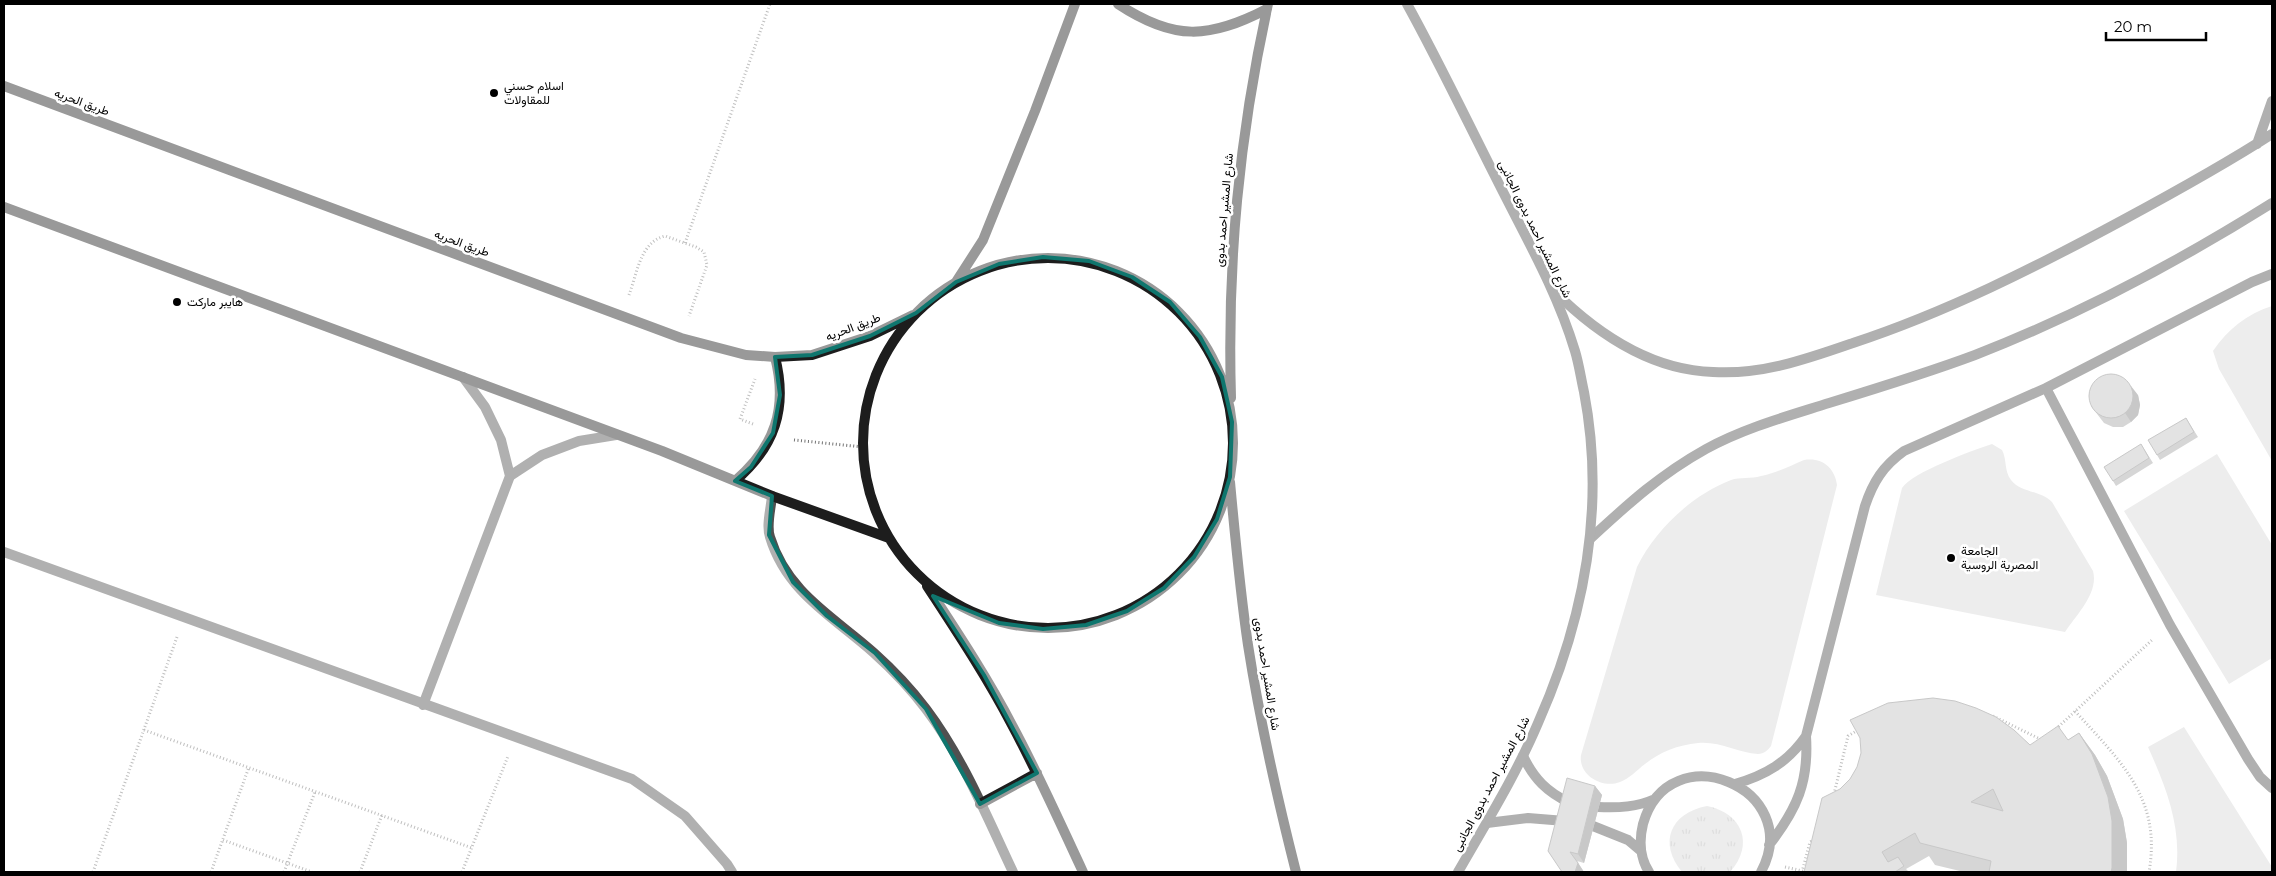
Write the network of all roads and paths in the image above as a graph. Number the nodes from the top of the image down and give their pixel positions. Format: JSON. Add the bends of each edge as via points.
{"nodes":[{"id":1,"x":770,"y":4,"type":"edge"},
{"id":2,"x":1075,"y":4,"type":"edge"},
{"id":3,"x":1118,"y":4,"type":"edge"},
{"id":4,"x":1407,"y":4,"type":"edge"},
{"id":5,"x":1268,"y":6,"type":"edge"},
{"id":6,"x":4,"y":86,"type":"edge"},
{"id":7,"x":2272,"y":101,"type":"edge"},
{"id":8,"x":2272,"y":134,"type":"edge"},
{"id":9,"x":2257,"y":144,"type":"junction"},
{"id":10,"x":2272,"y":203,"type":"edge"},
{"id":11,"x":4,"y":207,"type":"edge"},
{"id":12,"x":685,"y":243,"type":"junction"},
{"id":13,"x":2272,"y":274,"type":"edge"},
{"id":14,"x":956,"y":282,"type":"junction"},
{"id":15,"x":1553,"y":290,"type":"junction"},
{"id":16,"x":916,"y":313,"type":"junction"},
{"id":17,"x":622,"y":316,"type":"junction"},
{"id":18,"x":681,"y":338,"type":"junction"},
{"id":19,"x":775,"y":357,"type":"junction"},
{"id":20,"x":463,"y":377,"type":"junction"},
{"id":21,"x":2046,"y":388,"type":"junction"},
{"id":22,"x":1232,"y":422,"type":"junction"},
{"id":23,"x":616,"y":435,"type":"junction"},
{"id":24,"x":510,"y":476,"type":"junction"},
{"id":25,"x":1230,"y":478,"type":"junction"},
{"id":26,"x":735,"y":481,"type":"junction"},
{"id":27,"x":772,"y":496,"type":"junction"},
{"id":28,"x":889,"y":538,"type":"junction"},
{"id":29,"x":1592,"y":538,"type":"junction"},
{"id":30,"x":4,"y":552,"type":"edge"},
{"id":31,"x":924,"y":581,"type":"junction"},
{"id":32,"x":184,"y":618,"type":"junction"},
{"id":33,"x":2139,"y":651,"type":"dead end"},
{"id":34,"x":423,"y":705,"type":"junction"},
{"id":35,"x":2075,"y":711,"type":"junction"},
{"id":36,"x":1989,"y":715,"type":"edge"},
{"id":37,"x":1863,"y":727,"type":"edge"},
{"id":38,"x":144,"y":730,"type":"junction"},
{"id":39,"x":1806,"y":736,"type":"junction"},
{"id":40,"x":515,"y":738,"type":"junction"},
{"id":41,"x":1523,"y":756,"type":"junction"},
{"id":42,"x":249,"y":768,"type":"junction"},
{"id":43,"x":1037,"y":773,"type":"junction"},
{"id":44,"x":1735,"y":784,"type":"junction"},
{"id":45,"x":2272,"y":788,"type":"edge"},
{"id":46,"x":315,"y":792,"type":"junction"},
{"id":47,"x":1834,"y":793,"type":"junction"},
{"id":48,"x":1842,"y":795,"type":"edge"},
{"id":49,"x":1656,"y":799,"type":"junction"},
{"id":50,"x":1832,"y":801,"type":"edge"},
{"id":51,"x":1570,"y":802,"type":"edge"},
{"id":52,"x":980,"y":804,"type":"junction"},
{"id":53,"x":1598,"y":808,"type":"dead end"},
{"id":54,"x":382,"y":816,"type":"junction"},
{"id":55,"x":1565,"y":820,"type":"edge"},
{"id":56,"x":1487,"y":823,"type":"junction"},
{"id":57,"x":1593,"y":826,"type":"dead end"},
{"id":58,"x":1817,"y":837,"type":"edge"},
{"id":59,"x":223,"y":840,"type":"junction"},
{"id":60,"x":1769,"y":845,"type":"junction"},
{"id":61,"x":472,"y":848,"type":"junction"},
{"id":62,"x":1641,"y":851,"type":"junction"},
{"id":63,"x":1807,"y":853,"type":"junction"},
{"id":64,"x":1812,"y":856,"type":"edge"},
{"id":65,"x":288,"y":863,"type":"junction"},
{"id":66,"x":94,"y":872,"type":"edge"},
{"id":67,"x":211,"y":872,"type":"edge"},
{"id":68,"x":284,"y":872,"type":"edge"},
{"id":69,"x":312,"y":872,"type":"edge"},
{"id":70,"x":360,"y":872,"type":"edge"},
{"id":71,"x":462,"y":872,"type":"edge"},
{"id":72,"x":732,"y":872,"type":"edge"},
{"id":73,"x":1013,"y":872,"type":"edge"},
{"id":74,"x":1083,"y":872,"type":"edge"},
{"id":75,"x":1296,"y":872,"type":"edge"},
{"id":76,"x":1458,"y":872,"type":"edge"},
{"id":77,"x":1649,"y":872,"type":"edge"},
{"id":78,"x":1761,"y":872,"type":"edge"},
{"id":79,"x":1802,"y":872,"type":"edge"},
{"id":80,"x":2149,"y":872,"type":"edge"}],
"edges":[{"from":1,"to":12,"type":"path"},
{"from":2,"to":14,"type":"street","via":[[983,240]]},
{"from":3,"to":5,"type":"street","via":[[1156,25],[1178,31],[1201,32],[1223,28]]},
{"from":4,"to":15,"type":"street","name":"شارع المشير احمد بدوى الجانبى"},
{"from":5,"to":22,"type":"street","name":"شارع المشير احمد بدوى","via":[[1249,106],[1235,214],[1230,283]]},
{"from":6,"to":17,"type":"street","name":"طريق الحريه"},
{"from":7,"to":9,"type":"street"},
{"from":8,"to":9,"type":"street"},
{"from":9,"to":15,"type":"street","via":[[2024,273],[1951,306],[1802,360],[1747,373],[1675,366],[1640,354],[1593,327]]},
{"from":10,"to":29,"type":"street","via":[[2176,260],[2038,328],[1916,377],[1781,418],[1708,448],[1643,490]]},
{"from":11,"to":20,"type":"street"},
{"from":12,"to":17,"type":"path","via":[[665,236],[647,246]]},
{"from":12,"to":18,"type":"path","via":[[704,252],[707,265]]},
{"from":13,"to":21,"type":"street"},
{"from":14,"to":16,"type":"street"},
{"from":14,"to":22,"type":"street","via":[[999,264],[1043,257],[1089,261],[1132,276],[1170,302],[1200,337],[1222,377]]},
{"from":15,"to":29,"type":"street","name":"شارع المشير احمد بدوى الجانبى","via":[[1576,352],[1588,414],[1594,476]]},
{"from":16,"to":19,"type":"street","name":"طريق الحريه","via":[[870,336],[812,355]]},
{"from":16,"to":28,"type":"street","via":[[888,350],[876,375],[866,410],[863,447],[866,479],[875,510]]},
{"from":17,"to":18,"type":"street","name":"طريق الحريه"},
{"from":18,"to":19,"type":"street","name":"طريق الحريه","via":[[746,355]]},
{"from":19,"to":26,"type":"street","via":[[780,395],[773,433],[764,451]]},
{"from":20,"to":23,"type":"street"},
{"from":20,"to":24,"type":"street","via":[[485,407],[501,440]]},
{"from":21,"to":39,"type":"street","via":[[1904,451],[1879,474],[1865,506]]},
{"from":21,"to":45,"type":"street","via":[[2170,625],[2248,758]]},
{"from":22,"to":25,"type":"street"},
{"from":23,"to":24,"type":"street","via":[[579,440],[542,455]]},
{"from":23,"to":26,"type":"street"},
{"from":24,"to":34,"type":"street"},
{"from":25,"to":31,"type":"street","via":[[1217,519],[1194,556],[1164,588],[1127,611],[1086,625],[1043,629],[1000,623],[959,606]]},
{"from":25,"to":75,"type":"street","name":"شارع المشير احمد بدوى","via":[[1248,644],[1264,735]]},
{"from":26,"to":27,"type":"street"},
{"from":27,"to":28,"type":"street"},
{"from":27,"to":52,"type":"street","via":[[769,535],[794,582],[826,616],[875,653],[920,702],[951,747]]},
{"from":28,"to":31,"type":"street"},
{"from":29,"to":41,"type":"street","name":"شارع المشير احمد بدوى الجانبى","via":[[1565,650]]},
{"from":30,"to":32,"type":"street"},
{"from":31,"to":43,"type":"street","via":[[984,675]]},
{"from":32,"to":34,"type":"street"},
{"from":32,"to":38,"type":"path"},
{"from":33,"to":35,"type":"path"},
{"from":34,"to":40,"type":"street"},
{"from":35,"to":36,"type":"path","via":[[2043,740]]},
{"from":35,"to":80,"type":"path","via":[[2122,763],[2143,798],[2152,838]]},
{"from":37,"to":47,"type":"path","via":[[1848,736]]},
{"from":38,"to":42,"type":"path"},
{"from":38,"to":66,"type":"path"},
{"from":39,"to":44,"type":"street","via":[[1776,767]]},
{"from":39,"to":60,"type":"street","via":[[1806,776],[1800,796],[1792,814]]},
{"from":40,"to":61,"type":"path"},
{"from":40,"to":72,"type":"street","via":[[632,779],[685,816]]},
{"from":41,"to":51,"type":"street","via":[[1536,780],[1557,797]]},
{"from":41,"to":56,"type":"street","name":"شارع المشير احمد بدوى الجانبى"},
{"from":42,"to":46,"type":"path"},
{"from":42,"to":59,"type":"path"},
{"from":43,"to":52,"type":"street"},
{"from":43,"to":74,"type":"street"},
{"from":44,"to":49,"type":"street","via":[[1719,777],[1702,776],[1684,780]]},
{"from":44,"to":60,"type":"street","via":[[1750,795],[1761,810],[1769,833]]},
{"from":46,"to":54,"type":"path"},
{"from":46,"to":65,"type":"path"},
{"from":47,"to":48,"type":"path"},
{"from":47,"to":50,"type":"path"},
{"from":49,"to":53,"type":"street","via":[[1643,805]]},
{"from":49,"to":62,"type":"street","via":[[1646,815]]},
{"from":52,"to":73,"type":"street"},
{"from":54,"to":61,"type":"path"},
{"from":54,"to":70,"type":"path"},
{"from":55,"to":56,"type":"street","via":[[1528,818]]},
{"from":56,"to":76,"type":"street","name":"شارع المشير احمد بدوى الجانبى"},
{"from":57,"to":62,"type":"street","via":[[1628,840]]},
{"from":58,"to":63,"type":"path","via":[[1810,842]]},
{"from":59,"to":65,"type":"path"},
{"from":59,"to":67,"type":"path"},
{"from":60,"to":78,"type":"street"},
{"from":61,"to":71,"type":"path"},
{"from":62,"to":77,"type":"street"},
{"from":63,"to":64,"type":"path"},
{"from":63,"to":79,"type":"path"},
{"from":65,"to":68,"type":"path"},
{"from":65,"to":69,"type":"path"}]}
